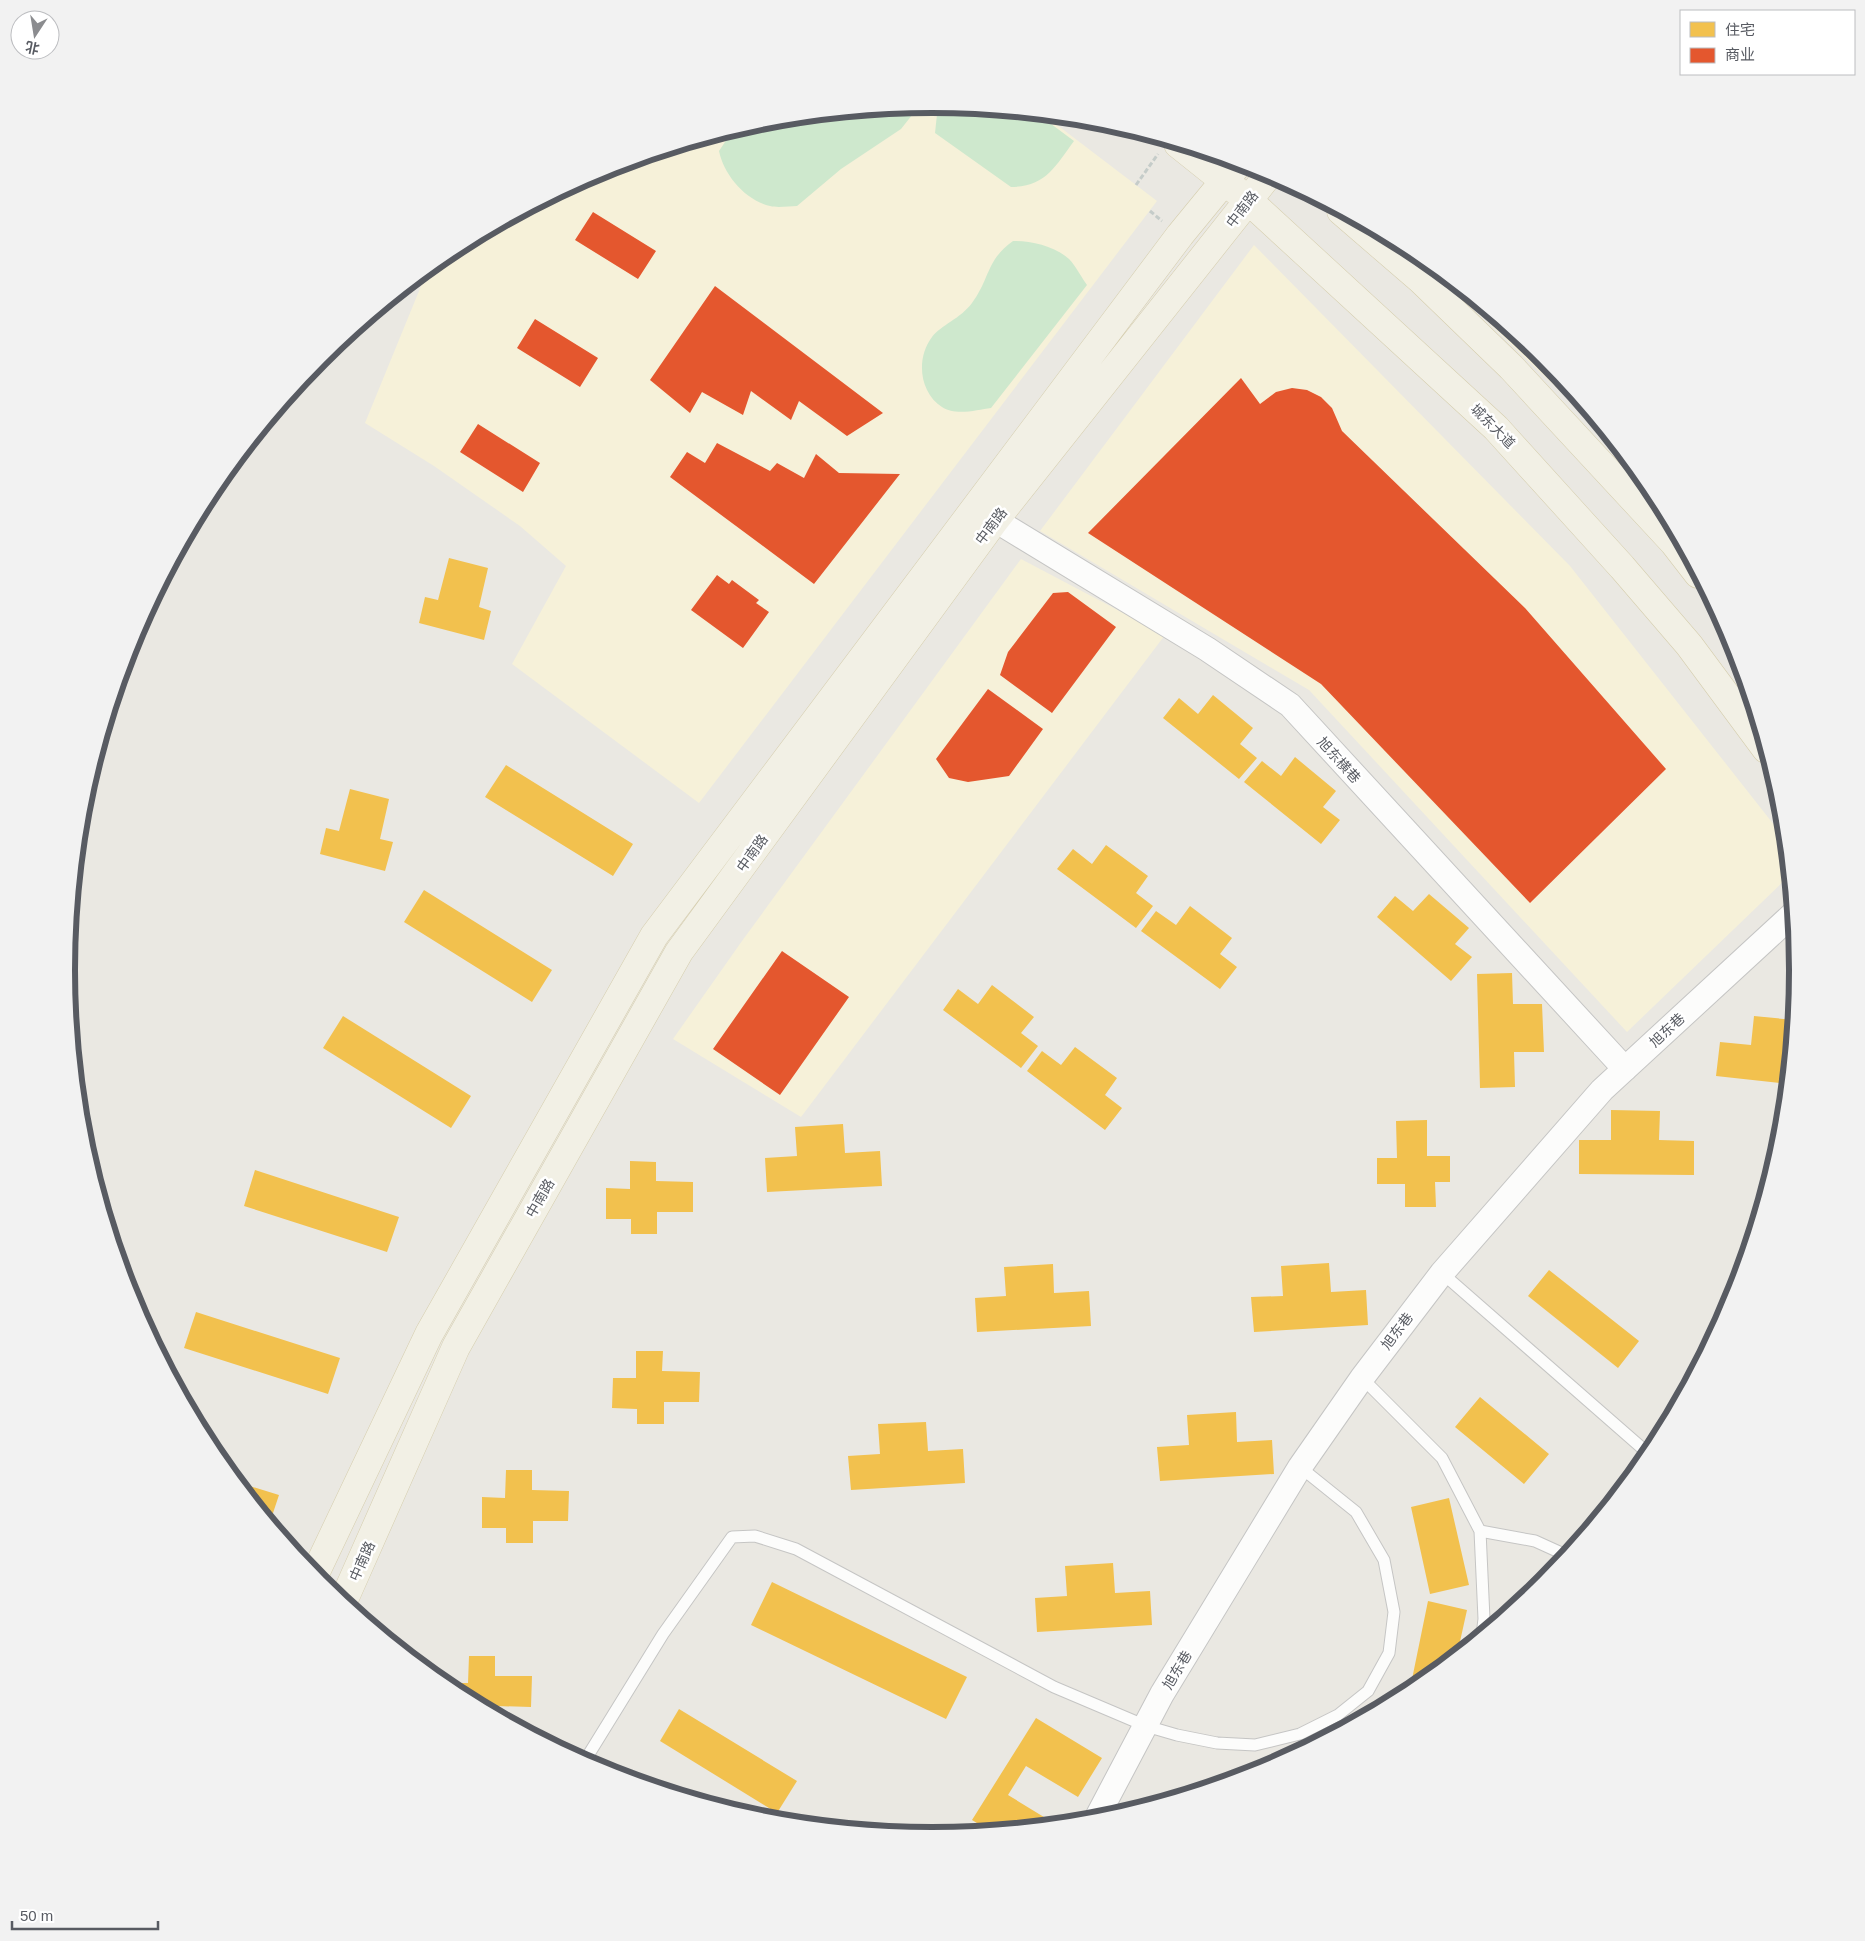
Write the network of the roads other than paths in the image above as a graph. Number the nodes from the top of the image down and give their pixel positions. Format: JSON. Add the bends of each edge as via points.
{"nodes":[{"id":1,"x":1180,"y":150,"type":"edge"},
{"id":2,"x":1232,"y":172,"type":"edge"},
{"id":3,"x":1265,"y":180,"type":"edge"},
{"id":4,"x":1248,"y":200,"type":"junction"},
{"id":5,"x":1360,"y":228,"type":"edge"},
{"id":6,"x":995,"y":520,"type":"junction"},
{"id":7,"x":1679,"y":550,"type":"edge"},
{"id":8,"x":1757,"y":737,"type":"edge"},
{"id":9,"x":1788,"y":918,"type":"edge"},
{"id":10,"x":1625,"y":1069,"type":"junction"},
{"id":11,"x":1442,"y":1273,"type":"junction"},
{"id":12,"x":1362,"y":1378,"type":"junction"},
{"id":13,"x":1643,"y":1449,"type":"edge"},
{"id":14,"x":1300,"y":1467,"type":"junction"},
{"id":15,"x":1480,"y":1530,"type":"junction"},
{"id":16,"x":1561,"y":1553,"type":"edge"},
{"id":17,"x":318,"y":1568,"type":"edge"},
{"id":18,"x":346,"y":1595,"type":"edge"},
{"id":19,"x":1483,"y":1628,"type":"edge"},
{"id":20,"x":1146,"y":1726,"type":"junction"},
{"id":21,"x":588,"y":1756,"type":"edge"},
{"id":22,"x":1100,"y":1812,"type":"edge"}],
"edges":[{"from":1,"to":2,"type":"main road","name":"城东大道"},
{"from":2,"to":4,"type":"main road","name":"城东大道"},
{"from":2,"to":17,"type":"main road","name":"中南路","via":[[1180,235],[654,936],[429,1334]]},
{"from":3,"to":4,"type":"main road","name":"中南路"},
{"from":4,"to":6,"type":"main road","name":"中南路"},
{"from":4,"to":8,"type":"main road","name":"城东大道","via":[[1496,428],[1689,645]]},
{"from":5,"to":7,"type":"main road","via":[[1421,280],[1511,367]]},
{"from":6,"to":10,"type":"street","name":"旭东横巷","via":[[1207,649],[1290,706]]},
{"from":6,"to":18,"type":"main road","name":"中南路","via":[[679,952],[456,1347]]},
{"from":9,"to":10,"type":"street","name":"旭东巷"},
{"from":10,"to":11,"type":"street","name":"旭东巷","via":[[1602,1090]]},
{"from":11,"to":12,"type":"street","name":"旭东巷"},
{"from":11,"to":13,"type":"lane"},
{"from":12,"to":14,"type":"street","name":"旭东巷"},
{"from":12,"to":15,"type":"lane","via":[[1442,1458]]},
{"from":14,"to":20,"type":"street","name":"旭东巷","via":[[1162,1694]]},
{"from":14,"to":20,"type":"lane","via":[[1356,1512],[1384,1560],[1394,1612],[1388,1653],[1368,1691],[1338,1715],[1300,1734],[1255,1745],[1217,1743]]},
{"from":15,"to":16,"type":"lane","via":[[1535,1541]]},
{"from":15,"to":19,"type":"lane"},
{"from":20,"to":21,"type":"lane","via":[[1054,1687],[796,1549],[755,1536],[732,1537],[663,1634]]},
{"from":20,"to":22,"type":"street","name":"旭东巷"}]}
